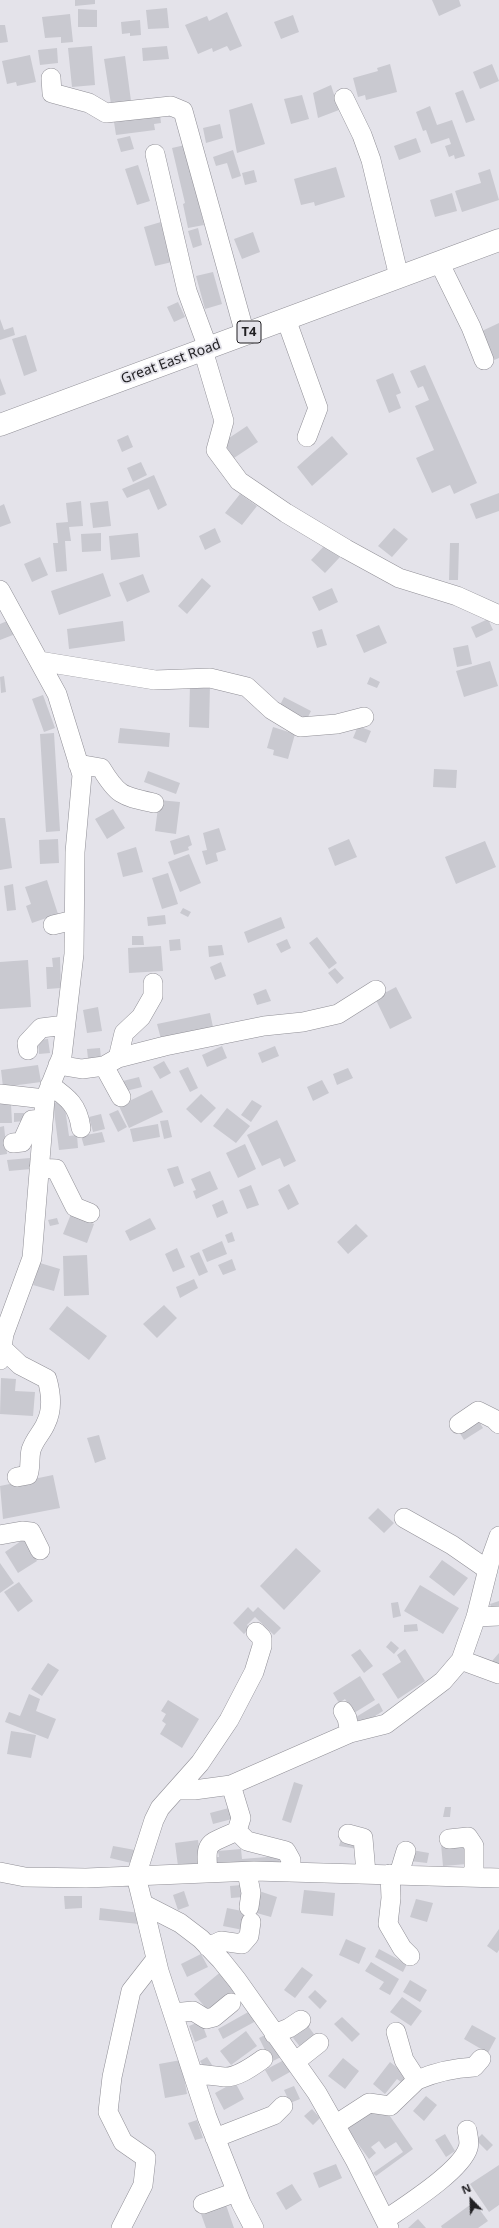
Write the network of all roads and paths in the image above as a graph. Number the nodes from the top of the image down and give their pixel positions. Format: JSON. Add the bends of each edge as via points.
{"nodes":[{"id":1,"x":51,"y":78,"type":"dead end"},
{"id":2,"x":344,"y":98,"type":"dead end"},
{"id":3,"x":155,"y":154,"type":"dead end"},
{"id":4,"x":499,"y":240,"type":"edge"},
{"id":5,"x":440,"y":262,"type":"junction"},
{"id":6,"x":399,"y":277,"type":"junction"},
{"id":7,"x":286,"y":319,"type":"junction"},
{"id":8,"x":245,"y":334,"type":"junction"},
{"id":9,"x":206,"y":349,"type":"junction"},
{"id":10,"x":484,"y":360,"type":"dead end"},
{"id":11,"x":0,"y":425,"type":"edge"},
{"id":12,"x":307,"y":437,"type":"dead end"},
{"id":13,"x":0,"y":590,"type":"edge"},
{"id":14,"x":499,"y":615,"type":"edge"},
{"id":15,"x":39,"y":661,"type":"junction"},
{"id":16,"x":364,"y":717,"type":"dead end"},
{"id":17,"x":78,"y":764,"type":"junction"},
{"id":18,"x":154,"y":803,"type":"dead end"},
{"id":19,"x":74,"y":920,"type":"junction"},
{"id":20,"x":53,"y":925,"type":"dead end"},
{"id":21,"x":153,"y":983,"type":"dead end"},
{"id":22,"x":376,"y":990,"type":"dead end"},
{"id":23,"x":65,"y":1025,"type":"junction"},
{"id":24,"x":28,"y":1050,"type":"dead end"},
{"id":25,"x":111,"y":1062,"type":"junction"},
{"id":26,"x":58,"y":1065,"type":"junction"},
{"id":27,"x":48,"y":1092,"type":"junction"},
{"id":28,"x":0,"y":1094,"type":"edge"},
{"id":29,"x":121,"y":1097,"type":"dead end"},
{"id":30,"x":43,"y":1119,"type":"junction"},
{"id":31,"x":81,"y":1128,"type":"dead end"},
{"id":32,"x":13,"y":1143,"type":"dead end"},
{"id":33,"x":39,"y":1168,"type":"junction"},
{"id":34,"x":90,"y":1213,"type":"dead end"},
{"id":35,"x":1,"y":1354,"type":"edge"},
{"id":36,"x":497,"y":1420,"type":"edge"},
{"id":37,"x":459,"y":1424,"type":"dead end"},
{"id":38,"x":17,"y":1477,"type":"dead end"},
{"id":39,"x":404,"y":1518,"type":"dead end"},
{"id":40,"x":0,"y":1534,"type":"edge"},
{"id":41,"x":499,"y":1536,"type":"edge"},
{"id":42,"x":40,"y":1550,"type":"dead end"},
{"id":43,"x":488,"y":1570,"type":"junction"},
{"id":44,"x":499,"y":1616,"type":"edge"},
{"id":45,"x":476,"y":1617,"type":"junction"},
{"id":46,"x":256,"y":1632,"type":"dead end"},
{"id":47,"x":461,"y":1660,"type":"junction"},
{"id":48,"x":499,"y":1674,"type":"edge"},
{"id":49,"x":344,"y":1711,"type":"dead end"},
{"id":50,"x":350,"y":1732,"type":"junction"},
{"id":51,"x":231,"y":1785,"type":"junction"},
{"id":52,"x":176,"y":1790,"type":"junction"},
{"id":53,"x":237,"y":1831,"type":"junction"},
{"id":54,"x":348,"y":1834,"type":"dead end"},
{"id":55,"x":449,"y":1839,"type":"dead end"},
{"id":56,"x":406,"y":1851,"type":"dead end"},
{"id":57,"x":0,"y":1872,"type":"edge"},
{"id":58,"x":247,"y":1872,"type":"junction"},
{"id":59,"x":291,"y":1872,"type":"junction"},
{"id":60,"x":208,"y":1873,"type":"junction"},
{"id":61,"x":366,"y":1873,"type":"junction"},
{"id":62,"x":394,"y":1874,"type":"junction"},
{"id":63,"x":136,"y":1876,"type":"junction"},
{"id":64,"x":474,"y":1877,"type":"junction"},
{"id":65,"x":499,"y":1878,"type":"edge"},
{"id":66,"x":143,"y":1904,"type":"junction"},
{"id":67,"x":208,"y":1947,"type":"junction"},
{"id":68,"x":410,"y":1956,"type":"dead end"},
{"id":69,"x":156,"y":1959,"type":"junction"},
{"id":70,"x":231,"y":2003,"type":"dead end"},
{"id":71,"x":173,"y":2013,"type":"junction"},
{"id":72,"x":301,"y":2020,"type":"dead end"},
{"id":73,"x":396,"y":2032,"type":"dead end"},
{"id":74,"x":274,"y":2034,"type":"junction"},
{"id":75,"x":319,"y":2043,"type":"dead end"},
{"id":76,"x":263,"y":2059,"type":"dead end"},
{"id":77,"x":481,"y":2059,"type":"dead end"},
{"id":78,"x":295,"y":2062,"type":"junction"},
{"id":79,"x":193,"y":2074,"type":"junction"},
{"id":80,"x":417,"y":2080,"type":"junction"},
{"id":81,"x":283,"y":2106,"type":"dead end"},
{"id":82,"x":336,"y":2125,"type":"junction"},
{"id":83,"x":467,"y":2130,"type":"dead end"},
{"id":84,"x":215,"y":2138,"type":"junction"},
{"id":85,"x":236,"y":2192,"type":"junction"},
{"id":86,"x":203,"y":2204,"type":"dead end"},
{"id":87,"x":130,"y":2223,"type":"edge"},
{"id":88,"x":387,"y":2224,"type":"edge"},
{"id":89,"x":254,"y":2228,"type":"edge"}],
"edges":[{"from":1,"to":8,"type":"street","via":[[52,92],[89,103],[106,113],[171,106],[183,111]]},
{"from":2,"to":6,"type":"street","via":[[372,160]]},
{"from":3,"to":9,"type":"street","via":[[187,291]]},
{"from":4,"to":5,"type":"highway","name":"Great East Road","number":"T4"},
{"from":5,"to":6,"type":"highway","name":"Great East Road","number":"T4"},
{"from":5,"to":10,"type":"street"},
{"from":6,"to":7,"type":"highway","name":"Great East Road","number":"T4"},
{"from":7,"to":8,"type":"highway","name":"Great East Road","number":"T4"},
{"from":7,"to":12,"type":"street","via":[[318,408]]},
{"from":8,"to":9,"type":"highway","name":"Great East Road","number":"T4"},
{"from":9,"to":11,"type":"highway","name":"Great East Road","number":"T4"},
{"from":9,"to":14,"type":"street","via":[[224,421],[216,450],[239,480],[286,513],[399,578],[457,596]]},
{"from":13,"to":15,"type":"street"},
{"from":15,"to":16,"type":"street","via":[[155,680],[210,678],[247,687],[272,710],[300,727],[337,724]]},
{"from":15,"to":17,"type":"street","via":[[57,694]]},
{"from":17,"to":18,"type":"street","via":[[101,768],[113,788],[128,797]]},
{"from":17,"to":19,"type":"street","via":[[82,775],[75,852]]},
{"from":19,"to":20,"type":"street"},
{"from":19,"to":23,"type":"street","via":[[74,954]]},
{"from":21,"to":25,"type":"street","via":[[153,996],[141,1017],[124,1033]]},
{"from":22,"to":25,"type":"street","via":[[338,1014],[303,1022],[239,1030],[218,1037],[165,1046]]},
{"from":23,"to":24,"type":"street","via":[[41,1028],[27,1043]]},
{"from":23,"to":26,"type":"street","via":[[62,1056]]},
{"from":25,"to":26,"type":"street","via":[[82,1069]]},
{"from":25,"to":29,"type":"street"},
{"from":26,"to":27,"type":"street"},
{"from":27,"to":28,"type":"street"},
{"from":27,"to":30,"type":"street"},
{"from":27,"to":31,"type":"street","via":[[69,1098],[80,1115]]},
{"from":30,"to":32,"type":"street","via":[[32,1120],[22,1142]]},
{"from":30,"to":33,"type":"street"},
{"from":33,"to":34,"type":"street","via":[[56,1169],[75,1207]]},
{"from":33,"to":35,"type":"street","via":[[32,1258],[4,1334]]},
{"from":35,"to":38,"type":"street","via":[[47,1379],[51,1394],[46,1423],[30,1453],[28,1475]]},
{"from":36,"to":37,"type":"street","via":[[478,1411]]},
{"from":39,"to":43,"type":"street","via":[[452,1545]]},
{"from":40,"to":42,"type":"street","via":[[31,1532]]},
{"from":41,"to":43,"type":"street"},
{"from":43,"to":45,"type":"street"},
{"from":44,"to":45,"type":"street"},
{"from":45,"to":47,"type":"street"},
{"from":46,"to":52,"type":"street","via":[[262,1638],[262,1646],[251,1679],[229,1720],[200,1763]]},
{"from":47,"to":48,"type":"street"},
{"from":47,"to":50,"type":"street","via":[[442,1681],[386,1724]]},
{"from":49,"to":50,"type":"street"},
{"from":50,"to":51,"type":"street"},
{"from":51,"to":52,"type":"street"},
{"from":51,"to":53,"type":"street","via":[[241,1818]]},
{"from":52,"to":63,"type":"street","via":[[160,1808],[154,1820]]},
{"from":53,"to":59,"type":"street","via":[[247,1841],[286,1851],[291,1860]]},
{"from":53,"to":60,"type":"street","via":[[210,1844],[206,1851]]},
{"from":54,"to":61,"type":"street","via":[[363,1838]]},
{"from":55,"to":64,"type":"street","via":[[468,1837],[474,1846]]},
{"from":56,"to":62,"type":"street"},
{"from":57,"to":63,"type":"street","via":[[25,1877]]},
{"from":58,"to":59,"type":"street"},
{"from":58,"to":60,"type":"street"},
{"from":58,"to":67,"type":"street","via":[[251,1893],[249,1936],[242,1944],[221,1940]]},
{"from":59,"to":61,"type":"street","via":[[324,1880]]},
{"from":60,"to":63,"type":"street"},
{"from":61,"to":62,"type":"street"},
{"from":62,"to":64,"type":"street"},
{"from":62,"to":68,"type":"street","via":[[388,1924],[402,1948]]},
{"from":63,"to":66,"type":"street"},
{"from":64,"to":65,"type":"street"},
{"from":66,"to":67,"type":"street","via":[[180,1923]]},
{"from":66,"to":69,"type":"street"},
{"from":67,"to":74,"type":"street","via":[[237,1980]]},
{"from":69,"to":71,"type":"street"},
{"from":69,"to":87,"type":"street","via":[[131,1991],[112,2077],[108,2112],[123,2142],[146,2158],[143,2185]]},
{"from":70,"to":71,"type":"street","via":[[214,2017],[206,2019],[193,2011]]},
{"from":71,"to":79,"type":"street"},
{"from":72,"to":74,"type":"street"},
{"from":73,"to":80,"type":"street","via":[[404,2060]]},
{"from":74,"to":78,"type":"street"},
{"from":75,"to":78,"type":"street"},
{"from":76,"to":79,"type":"street","via":[[247,2070],[226,2078]]},
{"from":77,"to":80,"type":"street","via":[[474,2067],[441,2071]]},
{"from":78,"to":82,"type":"street"},
{"from":79,"to":84,"type":"street"},
{"from":80,"to":82,"type":"street","via":[[390,2106],[369,2103]]},
{"from":81,"to":84,"type":"street","via":[[274,2115]]},
{"from":82,"to":88,"type":"street"},
{"from":83,"to":88,"type":"street","via":[[468,2148],[460,2162]]},
{"from":84,"to":85,"type":"street"},
{"from":85,"to":86,"type":"street"},
{"from":85,"to":89,"type":"street"}]}
